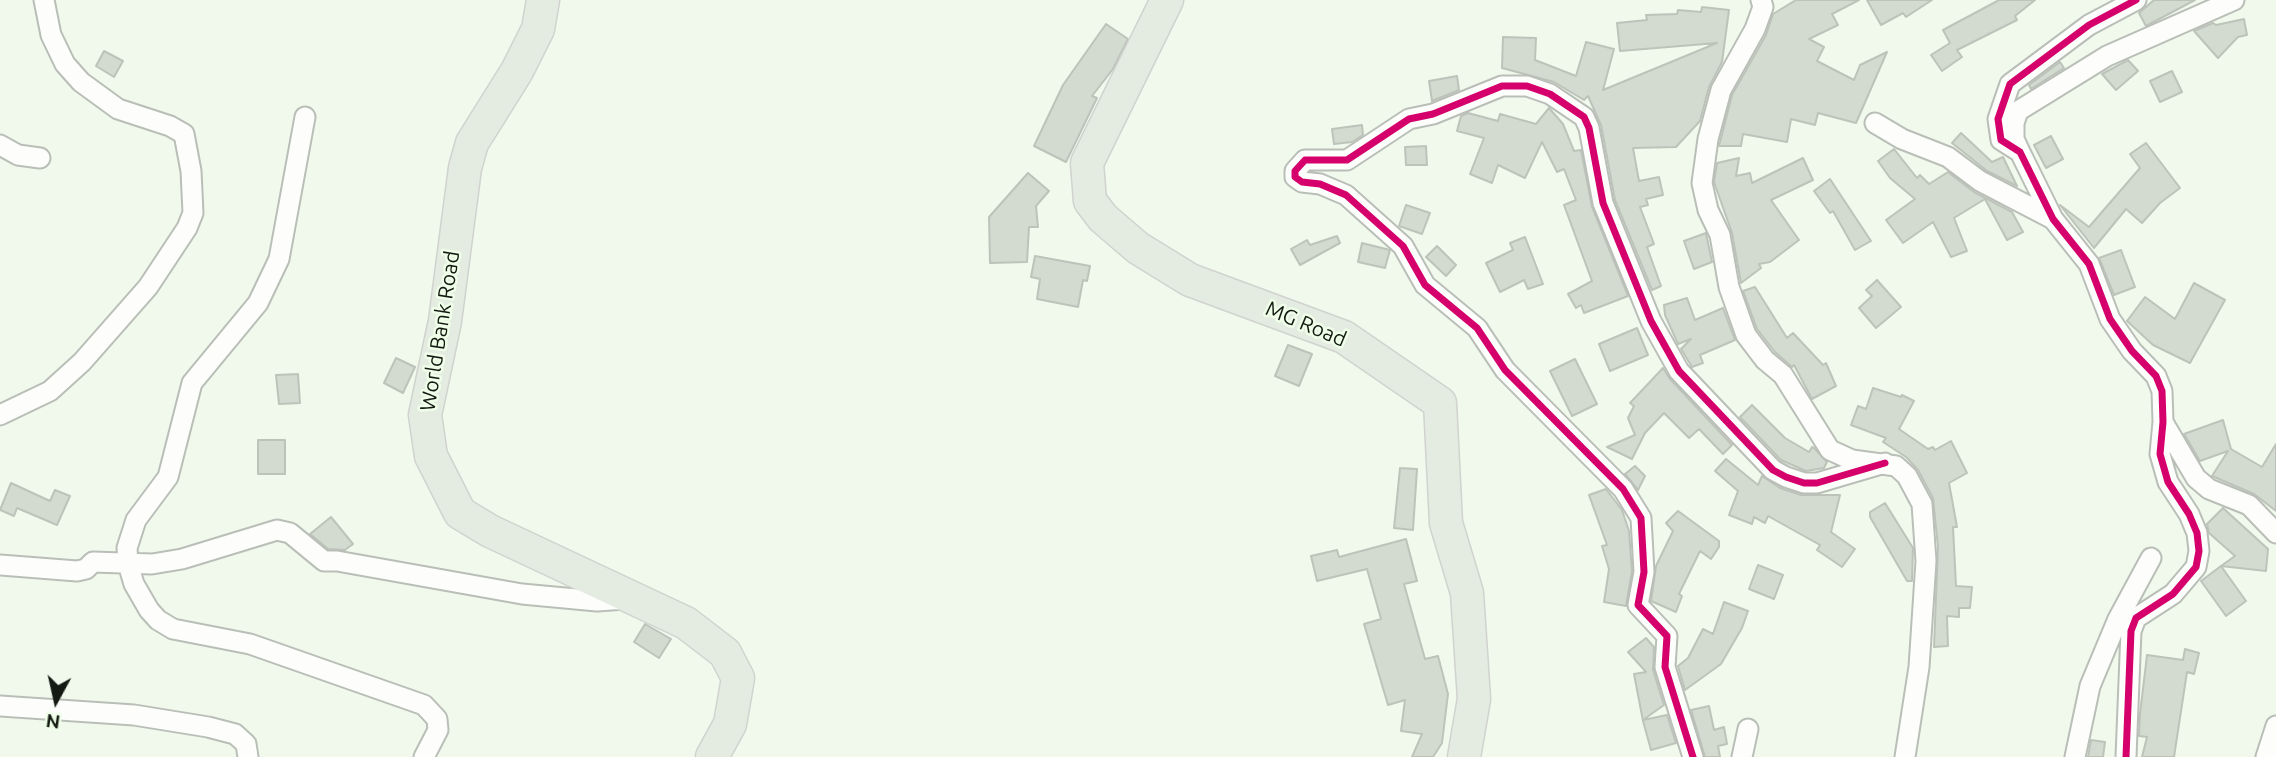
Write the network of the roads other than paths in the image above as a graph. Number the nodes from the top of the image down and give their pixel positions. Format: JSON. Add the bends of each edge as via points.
{"nodes":[{"id":1,"x":44,"y":0,"type":"edge"},
{"id":2,"x":543,"y":0,"type":"edge"},
{"id":3,"x":1167,"y":0,"type":"edge"},
{"id":4,"x":2136,"y":0,"type":"edge"},
{"id":5,"x":2234,"y":0,"type":"edge"},
{"id":6,"x":1768,"y":2,"type":"edge"},
{"id":7,"x":305,"y":117,"type":"dead end"},
{"id":8,"x":1875,"y":122,"type":"dead end"},
{"id":9,"x":0,"y":145,"type":"edge"},
{"id":10,"x":2020,"y":152,"type":"junction"},
{"id":11,"x":40,"y":159,"type":"dead end"},
{"id":12,"x":2053,"y":219,"type":"junction"},
{"id":13,"x":0,"y":415,"type":"edge"},
{"id":14,"x":2164,"y":422,"type":"junction"},
{"id":15,"x":1885,"y":463,"type":"junction"},
{"id":16,"x":2276,"y":533,"type":"edge"},
{"id":17,"x":2151,"y":558,"type":"dead end"},
{"id":18,"x":128,"y":564,"type":"junction"},
{"id":19,"x":0,"y":565,"type":"edge"},
{"id":20,"x":637,"y":598,"type":"junction"},
{"id":21,"x":0,"y":706,"type":"edge"},
{"id":22,"x":2276,"y":726,"type":"edge"},
{"id":23,"x":1748,"y":729,"type":"dead end"},
{"id":24,"x":248,"y":757,"type":"edge"},
{"id":25,"x":424,"y":757,"type":"edge"},
{"id":26,"x":712,"y":757,"type":"edge"},
{"id":27,"x":1464,"y":757,"type":"edge"},
{"id":28,"x":1693,"y":757,"type":"edge"},
{"id":29,"x":1742,"y":757,"type":"edge"},
{"id":30,"x":1905,"y":757,"type":"edge"},
{"id":31,"x":2075,"y":757,"type":"edge"},
{"id":32,"x":2126,"y":757,"type":"edge"},
{"id":33,"x":2266,"y":757,"type":"edge"}],
"edges":[{"from":1,"to":13,"type":"street","via":[[51,34],[65,64],[81,82],[118,109],[184,134],[193,213],[148,287],[82,362],[50,391]]},
{"from":2,"to":20,"type":"main road","name":"World Bank Road","via":[[538,29],[472,142],[465,168],[445,321],[425,415],[431,456],[460,513]]},
{"from":3,"to":27,"type":"main road","name":"MG Road","via":[[1087,163],[1090,201],[1102,218],[1138,248],[1190,280],[1343,337],[1440,403],[1446,523],[1467,593],[1474,699]]},
{"from":4,"to":10,"type":"street","via":[[2089,25],[2010,84],[1998,119],[2001,140]]},
{"from":5,"to":10,"type":"street","via":[[2107,56],[2018,111],[2014,139]]},
{"from":6,"to":15,"type":"street","via":[[1721,90],[1702,183],[1720,235],[1739,320],[1750,341],[1783,375],[1830,450],[1852,460]]},
{"from":7,"to":18,"type":"street","via":[[279,259],[258,303],[191,383],[168,477],[136,520],[127,548]]},
{"from":8,"to":12,"type":"street","via":[[1902,139],[1948,157],[1980,181]]},
{"from":9,"to":11,"type":"street"},
{"from":10,"to":12,"type":"street"},
{"from":12,"to":14,"type":"street","via":[[2089,264],[2110,319],[2156,376]]},
{"from":14,"to":16,"type":"street","via":[[2196,478],[2209,489],[2249,505]]},
{"from":14,"to":32,"type":"street","via":[[2160,441],[2164,468],[2189,514],[2199,551],[2196,567],[2184,583],[2136,618],[2131,631]]},
{"from":15,"to":28,"type":"street","via":[[1817,483],[1786,477],[1773,470],[1679,371],[1651,321],[1603,203],[1584,117],[1550,94],[1527,86],[1502,86],[1409,119],[1348,160],[1305,160],[1295,171],[1303,182],[1346,195],[1403,246],[1425,285],[1477,328],[1505,370],[1623,489],[1641,517],[1644,572],[1638,605],[1667,636],[1665,667]]},
{"from":15,"to":30,"type":"street","via":[[1907,476],[1925,516],[1919,667]]},
{"from":17,"to":31,"type":"street","via":[[2118,619],[2090,686]]},
{"from":18,"to":19,"type":"street","via":[[93,562],[78,571]]},
{"from":18,"to":20,"type":"street","via":[[182,559],[277,530],[290,533],[324,561],[522,594],[597,601]]},
{"from":18,"to":25,"type":"street","via":[[149,610],[173,629],[250,644],[424,705],[437,719],[438,730]]},
{"from":20,"to":26,"type":"main road","name":"World Bank Road","via":[[686,623],[725,653],[738,678],[730,724]]},
{"from":21,"to":24,"type":"street","via":[[134,715],[208,727],[235,734],[246,744]]},
{"from":22,"to":33,"type":"street"},
{"from":23,"to":29,"type":"street"}]}
